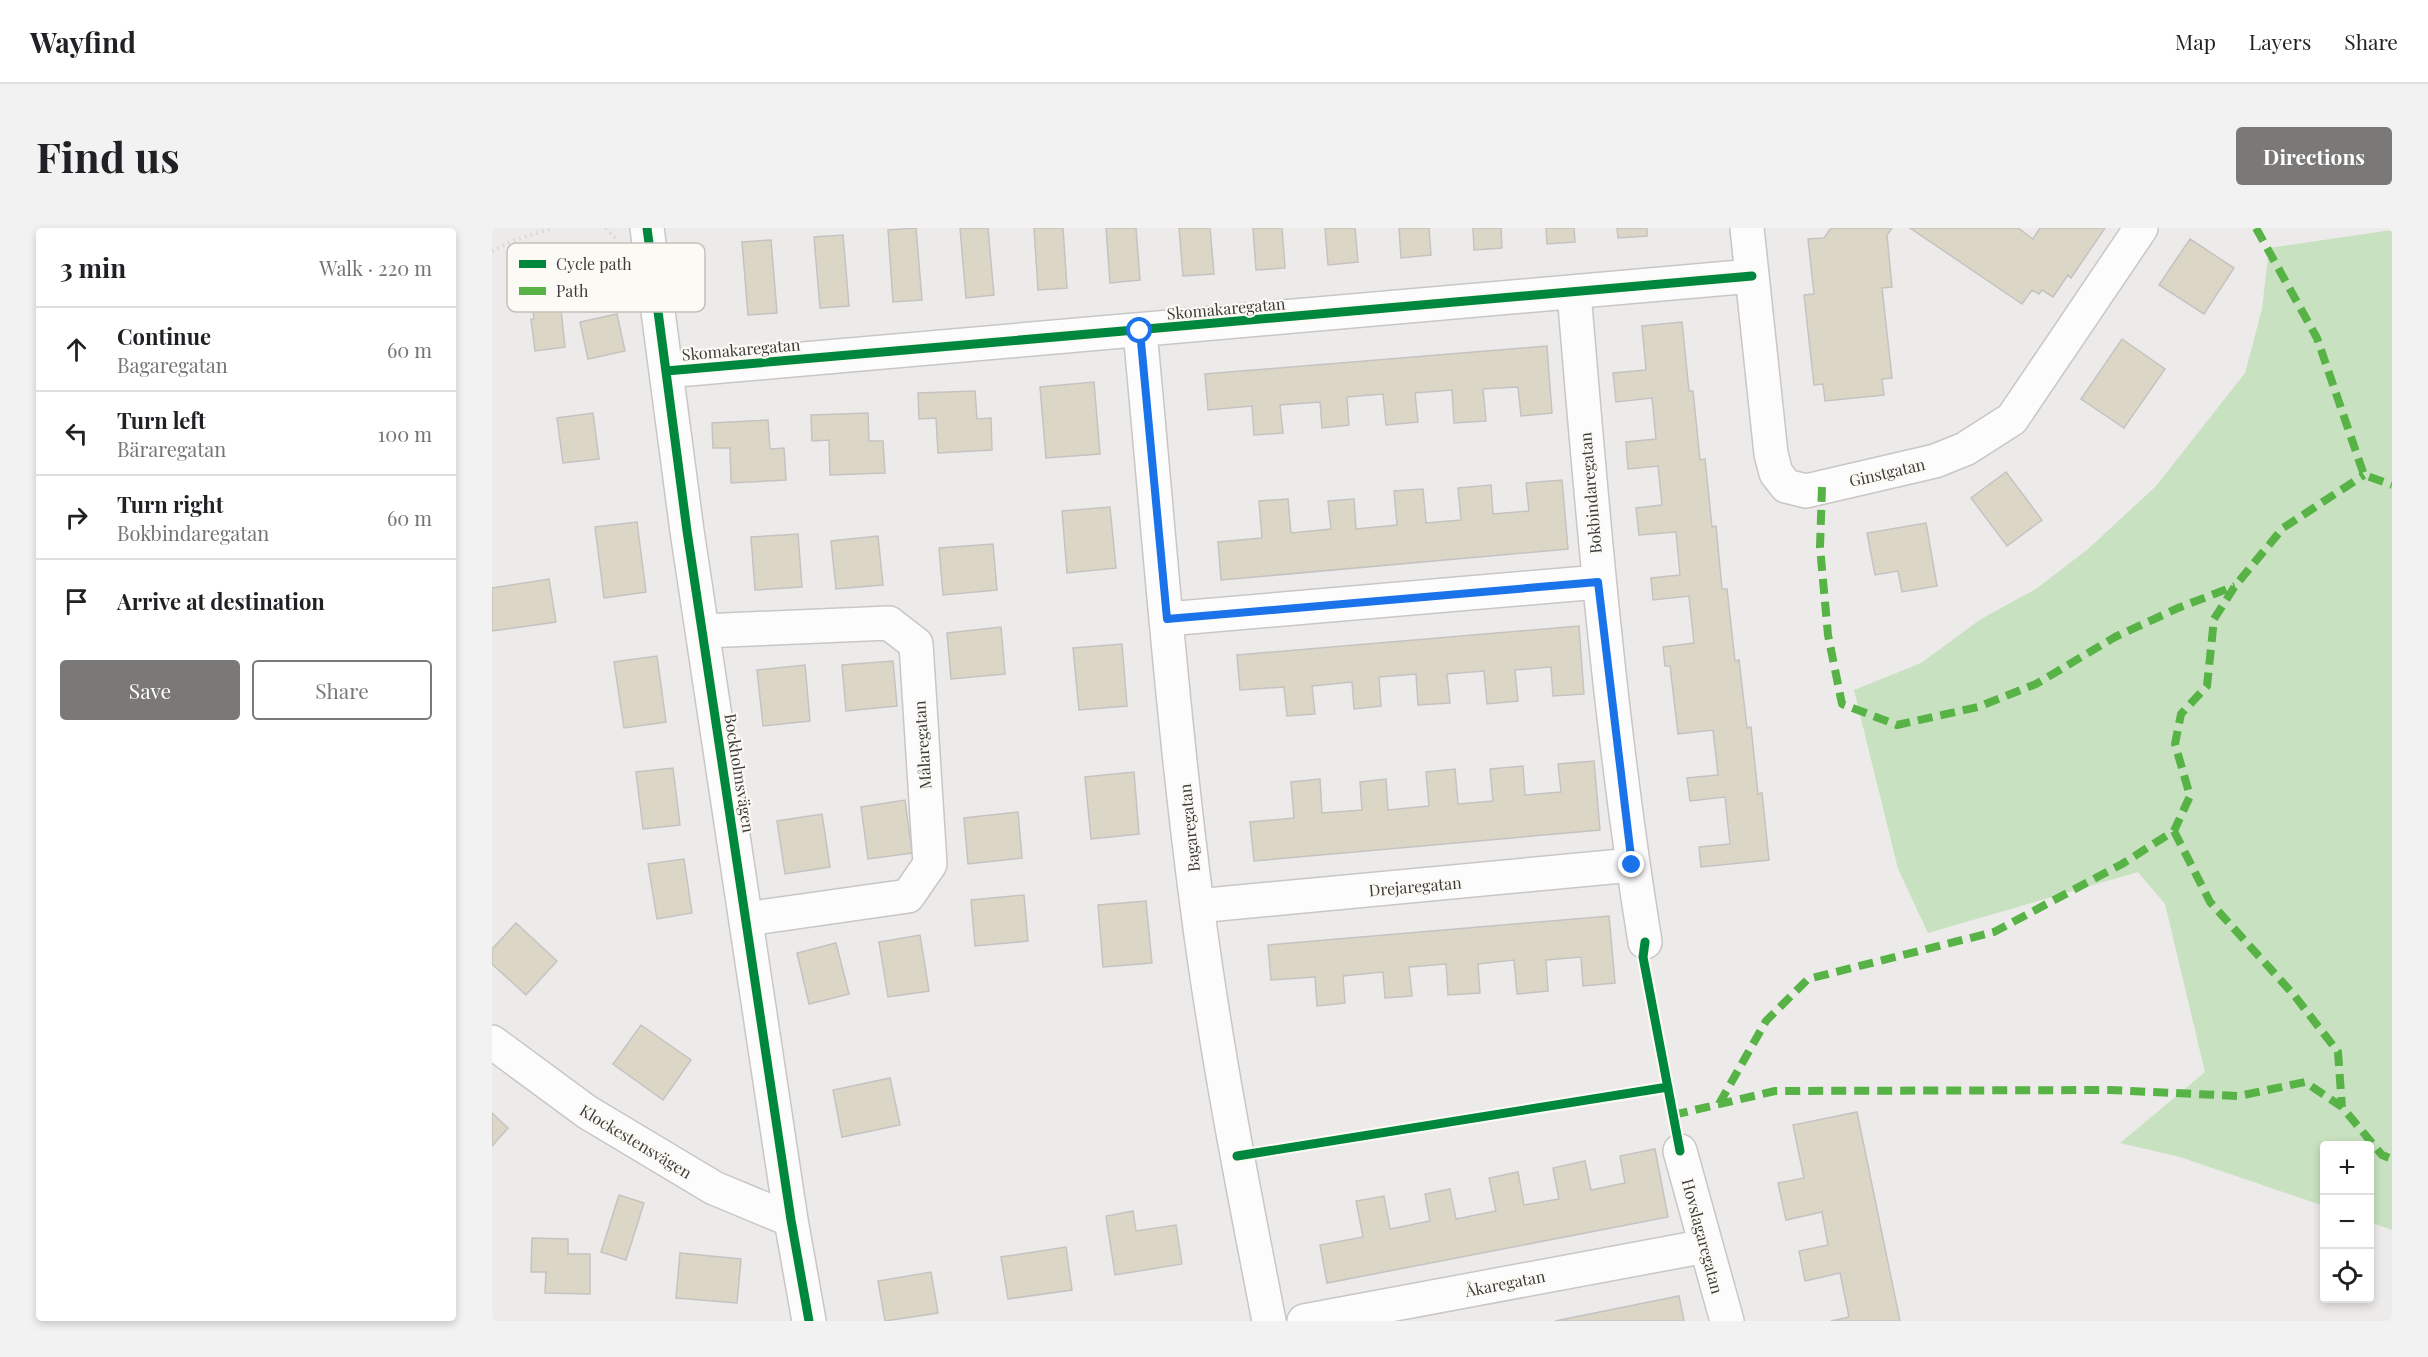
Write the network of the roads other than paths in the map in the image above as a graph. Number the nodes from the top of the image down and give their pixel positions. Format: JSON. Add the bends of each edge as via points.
{"nodes":[{"id":1,"x":647,"y":228,"type":"edge"},
{"id":2,"x":1747,"y":228,"type":"edge"},
{"id":3,"x":2141,"y":228,"type":"edge"},
{"id":4,"x":649,"y":243,"type":"edge"},
{"id":5,"x":1752,"y":276,"type":"junction"},
{"id":6,"x":1574,"y":292,"type":"junction"},
{"id":7,"x":658,"y":312,"type":"edge"},
{"id":8,"x":1140,"y":331,"type":"junction"},
{"id":9,"x":666,"y":371,"type":"junction"},
{"id":10,"x":1598,"y":582,"type":"junction"},
{"id":11,"x":1167,"y":619,"type":"junction"},
{"id":12,"x":703,"y":631,"type":"junction"},
{"id":13,"x":1632,"y":865,"type":"junction"},
{"id":14,"x":1197,"y":906,"type":"junction"},
{"id":15,"x":746,"y":919,"type":"junction"},
{"id":16,"x":1645,"y":942,"type":"dead end"},
{"id":17,"x":492,"y":1042,"type":"edge"},
{"id":18,"x":1680,"y":1150,"type":"dead end"},
{"id":19,"x":791,"y":1220,"type":"junction"},
{"id":20,"x":1706,"y":1246,"type":"junction"},
{"id":21,"x":809,"y":1321,"type":"edge"},
{"id":22,"x":1269,"y":1321,"type":"edge"},
{"id":23,"x":1304,"y":1321,"type":"edge"},
{"id":24,"x":1726,"y":1321,"type":"edge"}],
"edges":[{"from":1,"to":4,"type":"street","name":"Bockholmsvägen"},
{"from":2,"to":5,"type":"street","name":"Ginstgatan"},
{"from":3,"to":5,"type":"street","name":"Ginstgatan","via":[[2012,419],[1965,449],[1935,461],[1806,490],[1786,486],[1776,473],[1771,454]]},
{"from":5,"to":6,"type":"street","name":"Skomakaregatan"},
{"from":6,"to":8,"type":"street","name":"Skomakaregatan"},
{"from":6,"to":10,"type":"street","name":"Bokbindaregatan"},
{"from":7,"to":9,"type":"street","name":"Bockholmsvägen"},
{"from":8,"to":9,"type":"street","name":"Skomakaregatan"},
{"from":8,"to":11,"type":"street","name":"Bagaregatan"},
{"from":9,"to":12,"type":"street","name":"Bockholmsvägen"},
{"from":10,"to":11,"type":"street"},
{"from":10,"to":13,"type":"street","name":"Bokbindaregatan"},
{"from":11,"to":14,"type":"street","name":"Bagaregatan"},
{"from":12,"to":15,"type":"street","name":"Bockholmsvägen"},
{"from":12,"to":15,"type":"street","name":"Målaregatan","via":[[889,623],[915,644],[930,864],[909,896]]},
{"from":13,"to":14,"type":"street","name":"Drejaregatan"},
{"from":13,"to":16,"type":"street","name":"Bokbindaregatan"},
{"from":14,"to":22,"type":"street","name":"Bagaregatan","via":[[1237,1156]]},
{"from":15,"to":19,"type":"street","name":"Bockholmsvägen"},
{"from":17,"to":19,"type":"street","name":"Klockestensvägen","via":[[587,1112],[704,1182]]},
{"from":18,"to":20,"type":"street","name":"Hovslagaregatan"},
{"from":19,"to":21,"type":"street","name":"Bockholmsvägen"},
{"from":20,"to":23,"type":"street","name":"Åkaregatan"},
{"from":20,"to":24,"type":"street","name":"Hovslagaregatan"}]}
